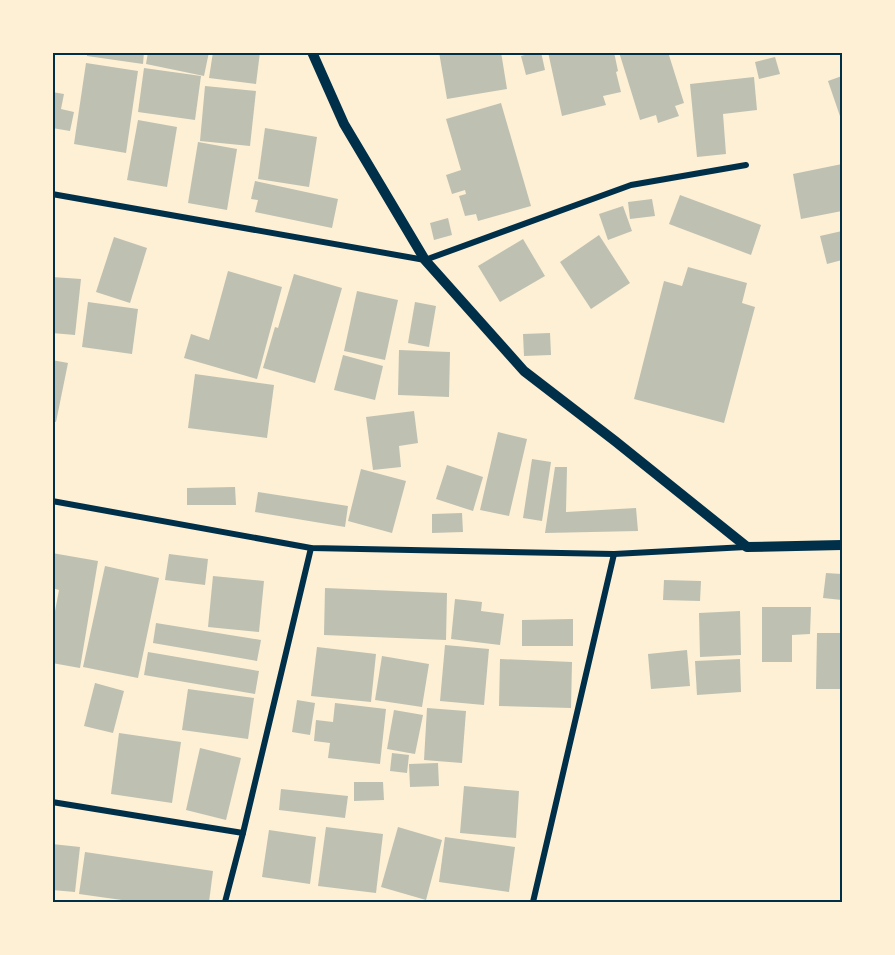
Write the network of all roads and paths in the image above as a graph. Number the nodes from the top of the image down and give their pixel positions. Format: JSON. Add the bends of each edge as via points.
{"nodes":[{"id":1,"x":312,"y":52,"type":"edge"},
{"id":2,"x":746,"y":165,"type":"dead end"},
{"id":3,"x":52,"y":194,"type":"edge"},
{"id":4,"x":425,"y":260,"type":"junction"},
{"id":5,"x":52,"y":501,"type":"edge"},
{"id":6,"x":843,"y":545,"type":"edge"},
{"id":7,"x":747,"y":547,"type":"junction"},
{"id":8,"x":311,"y":548,"type":"junction"},
{"id":9,"x":614,"y":554,"type":"junction"},
{"id":10,"x":52,"y":802,"type":"edge"},
{"id":11,"x":243,"y":833,"type":"junction"},
{"id":12,"x":225,"y":903,"type":"edge"},
{"id":13,"x":533,"y":903,"type":"edge"}],
"edges":[{"from":1,"to":4,"type":"street","via":[[344,124]]},
{"from":2,"to":4,"type":"street","via":[[631,185]]},
{"from":3,"to":4,"type":"street"},
{"from":4,"to":7,"type":"street","via":[[524,371]]},
{"from":5,"to":8,"type":"street"},
{"from":6,"to":7,"type":"street"},
{"from":7,"to":9,"type":"street"},
{"from":8,"to":9,"type":"street"},
{"from":8,"to":11,"type":"street"},
{"from":9,"to":13,"type":"street"},
{"from":10,"to":11,"type":"street"},
{"from":11,"to":12,"type":"street"}]}
